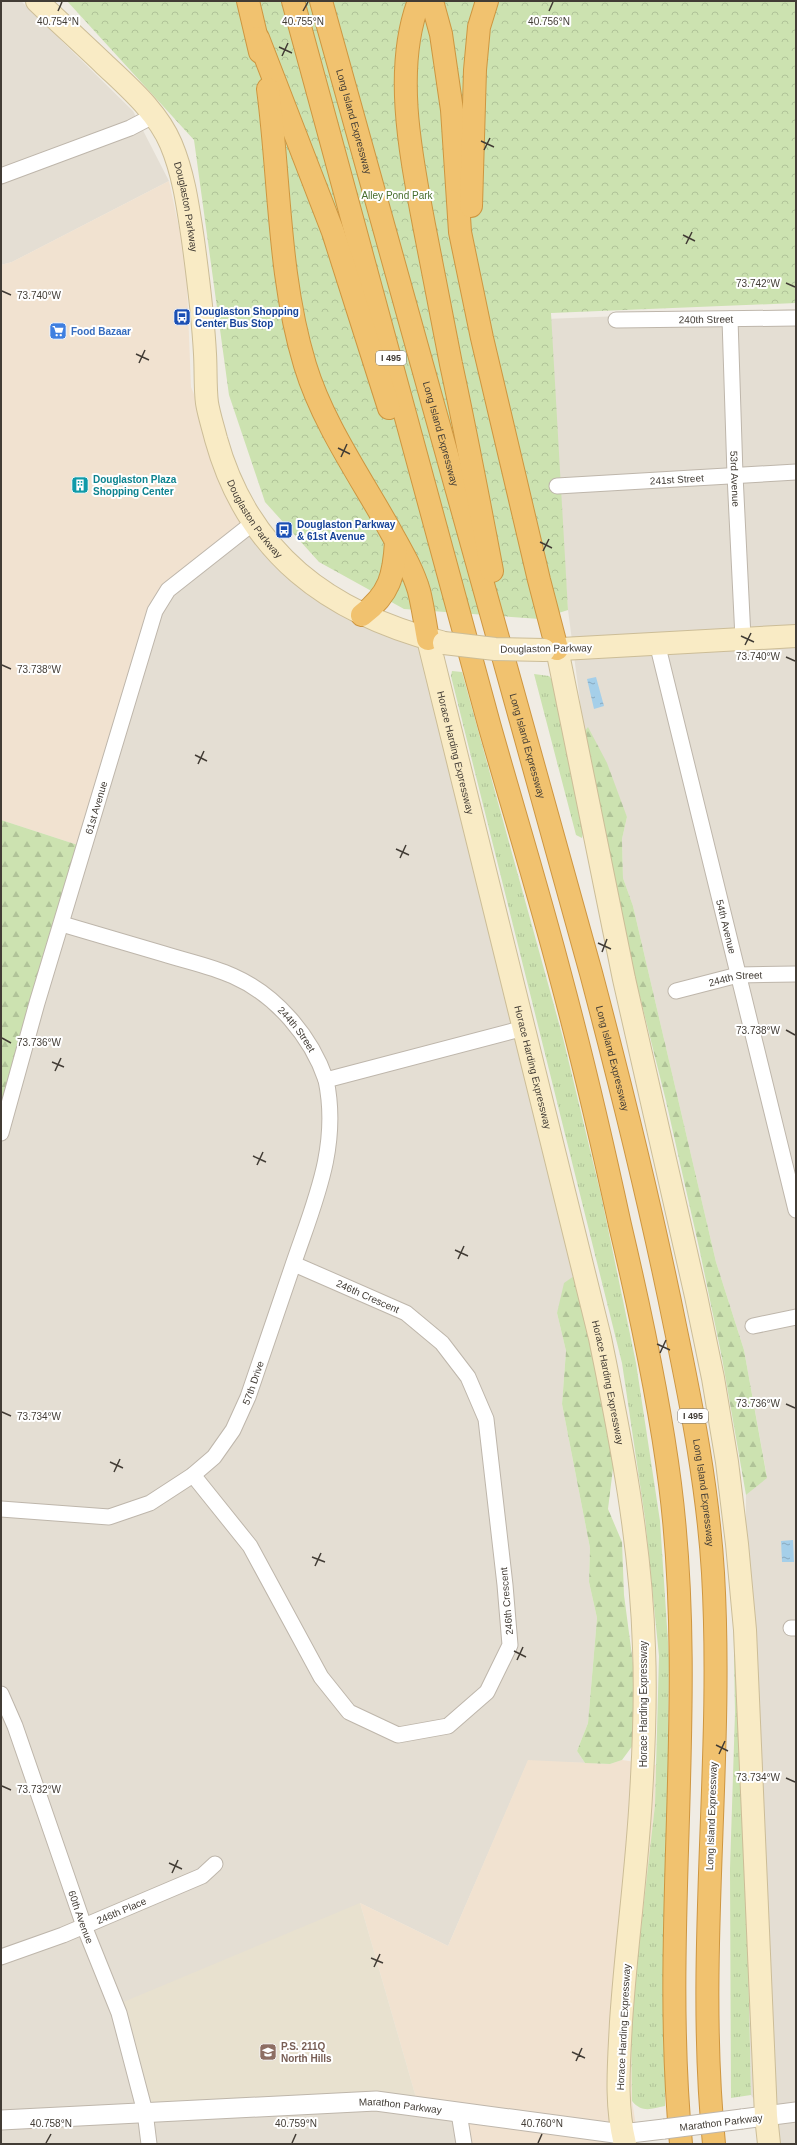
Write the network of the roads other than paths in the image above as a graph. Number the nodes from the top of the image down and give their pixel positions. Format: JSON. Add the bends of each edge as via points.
{"nodes":[{"id":1,"x":37,"y":1,"type":"edge"},
{"id":2,"x":248,"y":1,"type":"edge"},
{"id":3,"x":293,"y":1,"type":"edge"},
{"id":4,"x":321,"y":1,"type":"edge"},
{"id":5,"x":419,"y":1,"type":"edge"},
{"id":6,"x":432,"y":1,"type":"edge"},
{"id":7,"x":487,"y":1,"type":"edge"},
{"id":8,"x":258,"y":38,"type":"junction"},
{"id":9,"x":153,"y":116,"type":"junction"},
{"id":10,"x":1,"y":176,"type":"edge"},
{"id":11,"x":796,"y":318,"type":"edge"},
{"id":12,"x":616,"y":320,"type":"dead end"},
{"id":13,"x":730,"y":320,"type":"junction"},
{"id":14,"x":482,"y":338,"type":"junction"},
{"id":15,"x":796,"y":472,"type":"edge"},
{"id":16,"x":734,"y":475,"type":"junction"},
{"id":17,"x":557,"y":486,"type":"dead end"},
{"id":18,"x":253,"y":522,"type":"junction"},
{"id":19,"x":396,"y":542,"type":"junction"},
{"id":20,"x":362,"y":615,"type":"junction"},
{"id":21,"x":796,"y":636,"type":"edge"},
{"id":22,"x":743,"y":638,"type":"junction"},
{"id":23,"x":436,"y":641,"type":"junction"},
{"id":24,"x":657,"y":643,"type":"junction"},
{"id":25,"x":551,"y":650,"type":"junction"},
{"id":26,"x":518,"y":708,"type":"junction"},
{"id":27,"x":487,"y":716,"type":"junction"},
{"id":28,"x":62,"y":924,"type":"junction"},
{"id":29,"x":796,"y":974,"type":"edge"},
{"id":30,"x":738,"y":975,"type":"junction"},
{"id":31,"x":676,"y":991,"type":"dead end"},
{"id":32,"x":524,"y":1028,"type":"junction"},
{"id":33,"x":326,"y":1080,"type":"junction"},
{"id":34,"x":1,"y":1133,"type":"edge"},
{"id":35,"x":796,"y":1210,"type":"edge"},
{"id":36,"x":294,"y":1264,"type":"junction"},
{"id":37,"x":796,"y":1317,"type":"edge"},
{"id":38,"x":753,"y":1326,"type":"dead end"},
{"id":39,"x":193,"y":1476,"type":"junction"},
{"id":40,"x":1,"y":1510,"type":"edge"},
{"id":41,"x":1,"y":1694,"type":"edge"},
{"id":42,"x":215,"y":1864,"type":"dead end"},
{"id":43,"x":84,"y":1926,"type":"junction"},
{"id":44,"x":1,"y":1957,"type":"edge"},
{"id":45,"x":145,"y":2112,"type":"junction"},
{"id":46,"x":796,"y":2112,"type":"edge"},
{"id":47,"x":459,"y":2113,"type":"junction"},
{"id":48,"x":766,"y":2116,"type":"junction"},
{"id":49,"x":1,"y":2120,"type":"edge"},
{"id":50,"x":624,"y":2139,"type":"edge"},
{"id":51,"x":149,"y":2144,"type":"edge"},
{"id":52,"x":464,"y":2144,"type":"edge"},
{"id":53,"x":681,"y":2144,"type":"edge"},
{"id":54,"x":714,"y":2144,"type":"edge"},
{"id":55,"x":769,"y":2144,"type":"edge"}],
"edges":[{"from":1,"to":9,"type":"main road","name":"Douglaston Parkway","via":[[134,93]]},
{"from":2,"to":8,"type":"highway"},
{"from":3,"to":27,"type":"highway","number":"I 495"},
{"from":4,"to":26,"type":"highway","name":"Long Island Expressway","number":"I 495"},
{"from":5,"to":26,"type":"highway","via":[[408,53],[406,105],[412,156]]},
{"from":6,"to":14,"type":"highway","via":[[441,34],[452,110],[460,232]]},
{"from":7,"to":14,"type":"highway","via":[[479,27],[474,70],[470,232]]},
{"from":8,"to":19,"type":"highway","via":[[274,134],[287,278],[305,365],[322,408]]},
{"from":8,"to":27,"type":"highway","via":[[350,282]]},
{"from":9,"to":10,"type":"street","via":[[130,128]]},
{"from":9,"to":18,"type":"main road","name":"Douglaston Parkway","via":[[163,127],[185,188],[198,274],[207,403],[234,491]]},
{"from":11,"to":13,"type":"street","name":"240th Street"},
{"from":12,"to":13,"type":"street","name":"240th Street"},
{"from":13,"to":16,"type":"street","name":"53rd Avenue"},
{"from":14,"to":25,"type":"highway","via":[[539,580]]},
{"from":15,"to":16,"type":"street","name":"241st Street"},
{"from":16,"to":17,"type":"street","name":"241st Street"},
{"from":16,"to":22,"type":"street","name":"53rd Avenue"},
{"from":18,"to":20,"type":"main road","name":"Douglaston Parkway","via":[[284,559],[311,584]]},
{"from":18,"to":28,"type":"street","name":"61st Avenue","via":[[168,590],[155,611]]},
{"from":19,"to":20,"type":"highway","via":[[394,569],[384,594],[376,605]]},
{"from":19,"to":23,"type":"highway","via":[[418,591]]},
{"from":20,"to":23,"type":"main road","name":"Douglaston Parkway"},
{"from":21,"to":22,"type":"main road","name":"Douglaston Parkway"},
{"from":22,"to":24,"type":"main road","name":"Douglaston Parkway"},
{"from":23,"to":25,"type":"main road","name":"Douglaston Parkway","bridge":true,"via":[[495,649]]},
{"from":23,"to":32,"type":"main road","name":"Horace Harding Expressway"},
{"from":24,"to":25,"type":"main road","name":"Douglaston Parkway"},
{"from":24,"to":30,"type":"street","name":"54th Avenue"},
{"from":25,"to":48,"type":"main road","via":[[698,1303],[727,1462],[745,1630]]},
{"from":26,"to":54,"type":"highway","name":"Long Island Expressway","number":"I 495","via":[[630,1124],[686,1375],[703,1479],[713,1571],[716,1667],[707,2009],[710,2107]]},
{"from":27,"to":53,"type":"highway","number":"I 495","via":[[561,978],[599,1130],[656,1389],[670,1484],[679,1568],[682,1661],[675,2001]]},
{"from":28,"to":33,"type":"street","name":"244th Street","via":[[221,971],[247,983],[274,1002],[299,1030],[318,1059]]},
{"from":28,"to":34,"type":"street","name":"61st Avenue"},
{"from":29,"to":30,"type":"street","name":"244th Street"},
{"from":30,"to":31,"type":"street","name":"244th Street"},
{"from":30,"to":35,"type":"street","name":"54th Avenue"},
{"from":32,"to":33,"type":"street"},
{"from":32,"to":50,"type":"main road","name":"Horace Harding Expressway","via":[[600,1338],[631,1501],[638,1570],[644,1648],[645,1722],[618,2075]]},
{"from":33,"to":36,"type":"street","name":"57th Drive","via":[[330,1097],[328,1155]]},
{"from":36,"to":39,"type":"street","name":"57th Drive","via":[[248,1397],[233,1430],[214,1457]]},
{"from":36,"to":39,"type":"street","name":"246th Crescent","via":[[406,1313],[442,1343],[468,1377],[486,1419],[510,1645],[487,1692],[448,1726],[398,1735],[349,1712],[321,1677],[250,1546]]},
{"from":37,"to":38,"type":"street"},
{"from":39,"to":40,"type":"street","name":"57th Drive","via":[[150,1503],[109,1517]]},
{"from":41,"to":43,"type":"street","name":"60th Avenue"},
{"from":42,"to":43,"type":"street","name":"246th Place","via":[[202,1876]]},
{"from":43,"to":44,"type":"street","name":"246th Place"},
{"from":43,"to":45,"type":"street","name":"60th Avenue","via":[[119,2013]]},
{"from":45,"to":47,"type":"street","name":"Marathon Parkway","via":[[376,2101]]},
{"from":45,"to":49,"type":"street","name":"Marathon Parkway"},
{"from":45,"to":51,"type":"street","name":"60th Avenue"},
{"from":46,"to":48,"type":"street","name":"Marathon Parkway"},
{"from":47,"to":50,"type":"street","name":"Marathon Parkway"},
{"from":47,"to":52,"type":"street"},
{"from":48,"to":50,"type":"street","name":"Marathon Parkway","bridge":true,"via":[[664,2129]]},
{"from":48,"to":55,"type":"main road"}]}
